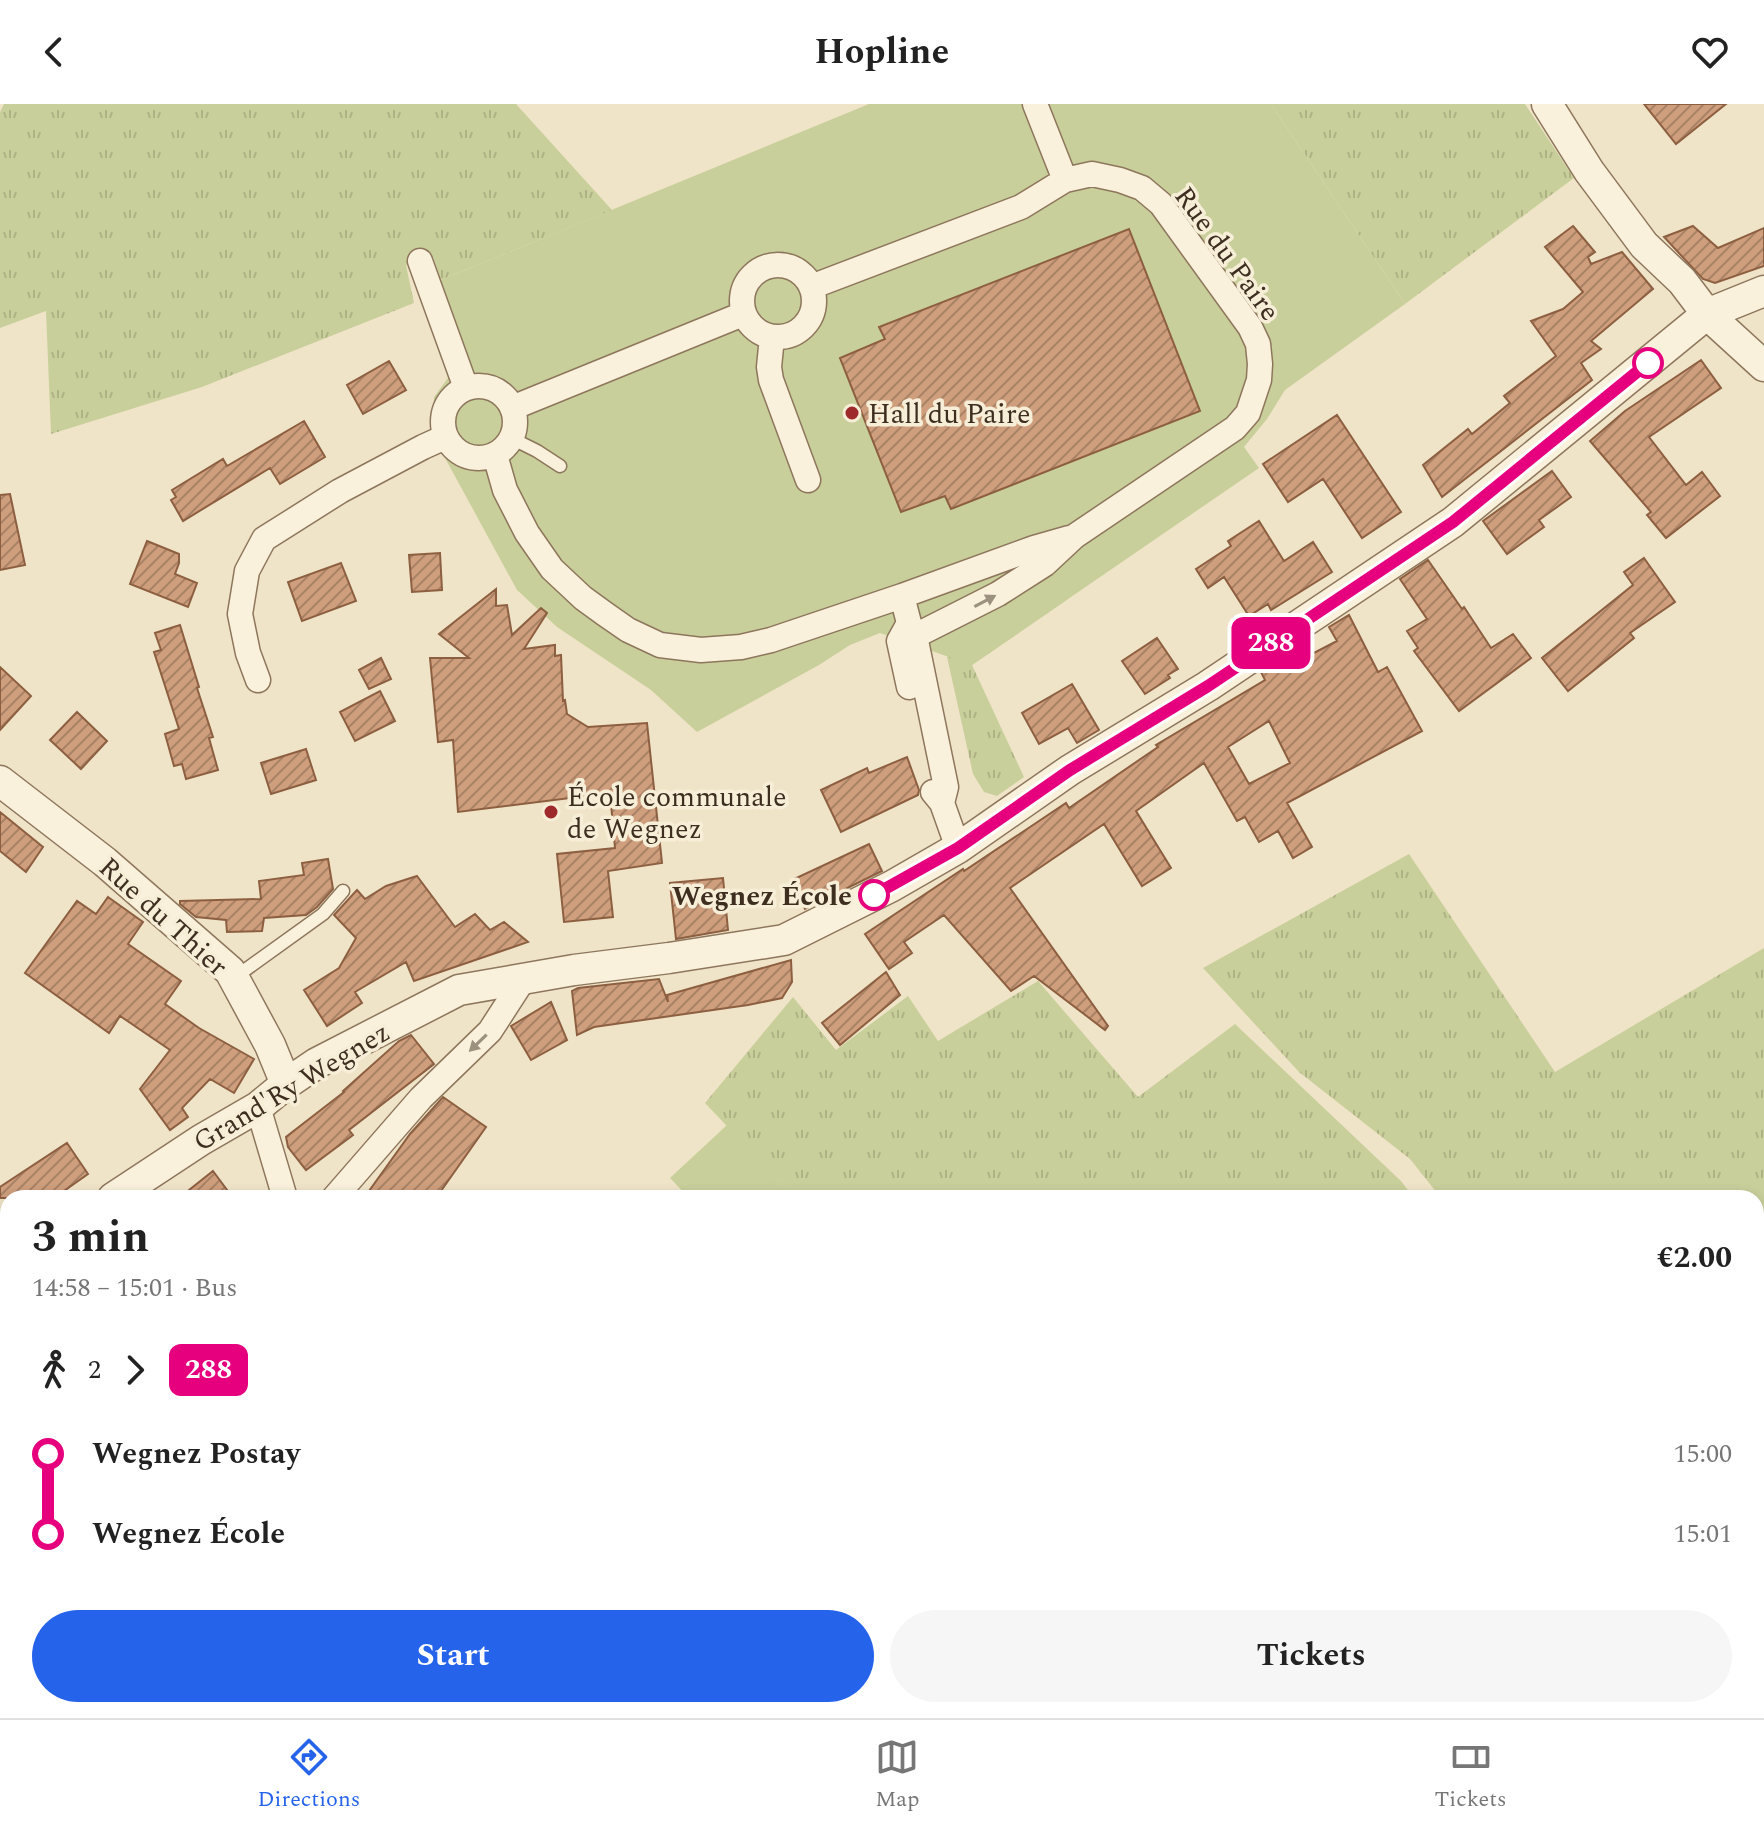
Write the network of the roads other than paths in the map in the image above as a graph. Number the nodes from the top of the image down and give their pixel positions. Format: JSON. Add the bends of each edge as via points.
{"nodes":[{"id":1,"x":1035,"y":104,"type":"edge"},
{"id":2,"x":1547,"y":104,"type":"edge"},
{"id":3,"x":1065,"y":180,"type":"junction"},
{"id":4,"x":420,"y":261,"type":"dead end"},
{"id":5,"x":811,"y":287,"type":"junction"},
{"id":6,"x":1764,"y":291,"type":"edge"},
{"id":7,"x":743,"y":314,"type":"junction"},
{"id":8,"x":1707,"y":314,"type":"junction"},
{"id":9,"x":772,"y":337,"type":"junction"},
{"id":10,"x":1764,"y":366,"type":"edge"},
{"id":11,"x":466,"y":388,"type":"junction"},
{"id":12,"x":512,"y":408,"type":"junction"},
{"id":13,"x":445,"y":437,"type":"junction"},
{"id":14,"x":503,"y":446,"type":"junction"},
{"id":15,"x":560,"y":466,"type":"dead end"},
{"id":16,"x":808,"y":480,"type":"dead end"},
{"id":17,"x":1075,"y":536,"type":"junction"},
{"id":18,"x":902,"y":596,"type":"junction"},
{"id":19,"x":912,"y":629,"type":"junction"},
{"id":20,"x":258,"y":680,"type":"dead end"},
{"id":21,"x":0,"y":781,"type":"edge"},
{"id":22,"x":958,"y":848,"type":"junction"},
{"id":23,"x":343,"y":891,"type":"dead end"},
{"id":24,"x":234,"y":978,"type":"junction"},
{"id":25,"x":523,"y":980,"type":"junction"},
{"id":26,"x":286,"y":1084,"type":"junction"},
{"id":27,"x":258,"y":1107,"type":"junction"},
{"id":28,"x":125,"y":1190,"type":"edge"},
{"id":29,"x":283,"y":1190,"type":"edge"},
{"id":30,"x":341,"y":1190,"type":"edge"}],
"edges":[{"from":1,"to":3,"type":"street"},
{"from":2,"to":8,"type":"street","via":[[1644,245]]},
{"from":3,"to":5,"type":"street","name":"Rue du Paire","via":[[1021,207]]},
{"from":3,"to":17,"type":"street","name":"Rue du Paire","via":[[1092,174],[1120,180],[1142,188],[1161,204],[1250,327],[1260,364],[1248,413],[1235,428]]},
{"from":4,"to":11,"type":"street"},
{"from":5,"to":7,"type":"street","via":[[795,269],[783,265],[758,270],[743,290]]},
{"from":5,"to":9,"type":"street","via":[[814,309],[803,328]]},
{"from":6,"to":8,"type":"street","name":"Grand'Ry Wegnez"},
{"from":7,"to":9,"type":"street","via":[[755,330]]},
{"from":7,"to":12,"type":"street"},
{"from":8,"to":10,"type":"street"},
{"from":8,"to":22,"type":"street","name":"Grand'Ry Wegnez","via":[[1453,522]]},
{"from":9,"to":16,"type":"street","via":[[771,380]]},
{"from":11,"to":12,"type":"street","via":[[497,391]]},
{"from":11,"to":13,"type":"street","via":[[447,404]]},
{"from":12,"to":14,"type":"street","name":"Rue du Paire","via":[[514,428]]},
{"from":13,"to":14,"type":"street","via":[[472,458],[484,459]]},
{"from":13,"to":20,"type":"street","via":[[340,491],[264,539],[247,571],[240,614]]},
{"from":14,"to":15,"type":"lane","via":[[537,451]]},
{"from":14,"to":18,"type":"street","name":"Rue du Paire","via":[[505,490],[552,569],[605,614],[660,645],[741,647]]},
{"from":17,"to":18,"type":"street","name":"Rue du Paire"},
{"from":19,"to":17,"type":"street","name":"Rue du Paire","one_way":true,"via":[[998,594],[1045,564]]},
{"from":18,"to":19,"type":"street"},
{"from":19,"to":22,"type":"street","via":[[946,787],[942,803]]},
{"from":21,"to":24,"type":"street","name":"Rue du Thier","via":[[105,862]]},
{"from":22,"to":25,"type":"street","name":"Grand'Ry Wegnez","via":[[784,940]]},
{"from":23,"to":24,"type":"lane","via":[[323,914]]},
{"from":24,"to":26,"type":"street","name":"Rue du Thier"},
{"from":25,"to":26,"type":"street","name":"Grand'Ry Wegnez","via":[[459,990]]},
{"from":25,"to":30,"type":"street","one_way":true,"via":[[490,1031],[421,1098]]},
{"from":26,"to":27,"type":"street","name":"Grand'Ry Wegnez"},
{"from":27,"to":28,"type":"street","name":"Grand'Ry Wegnez"},
{"from":27,"to":29,"type":"street"}]}
